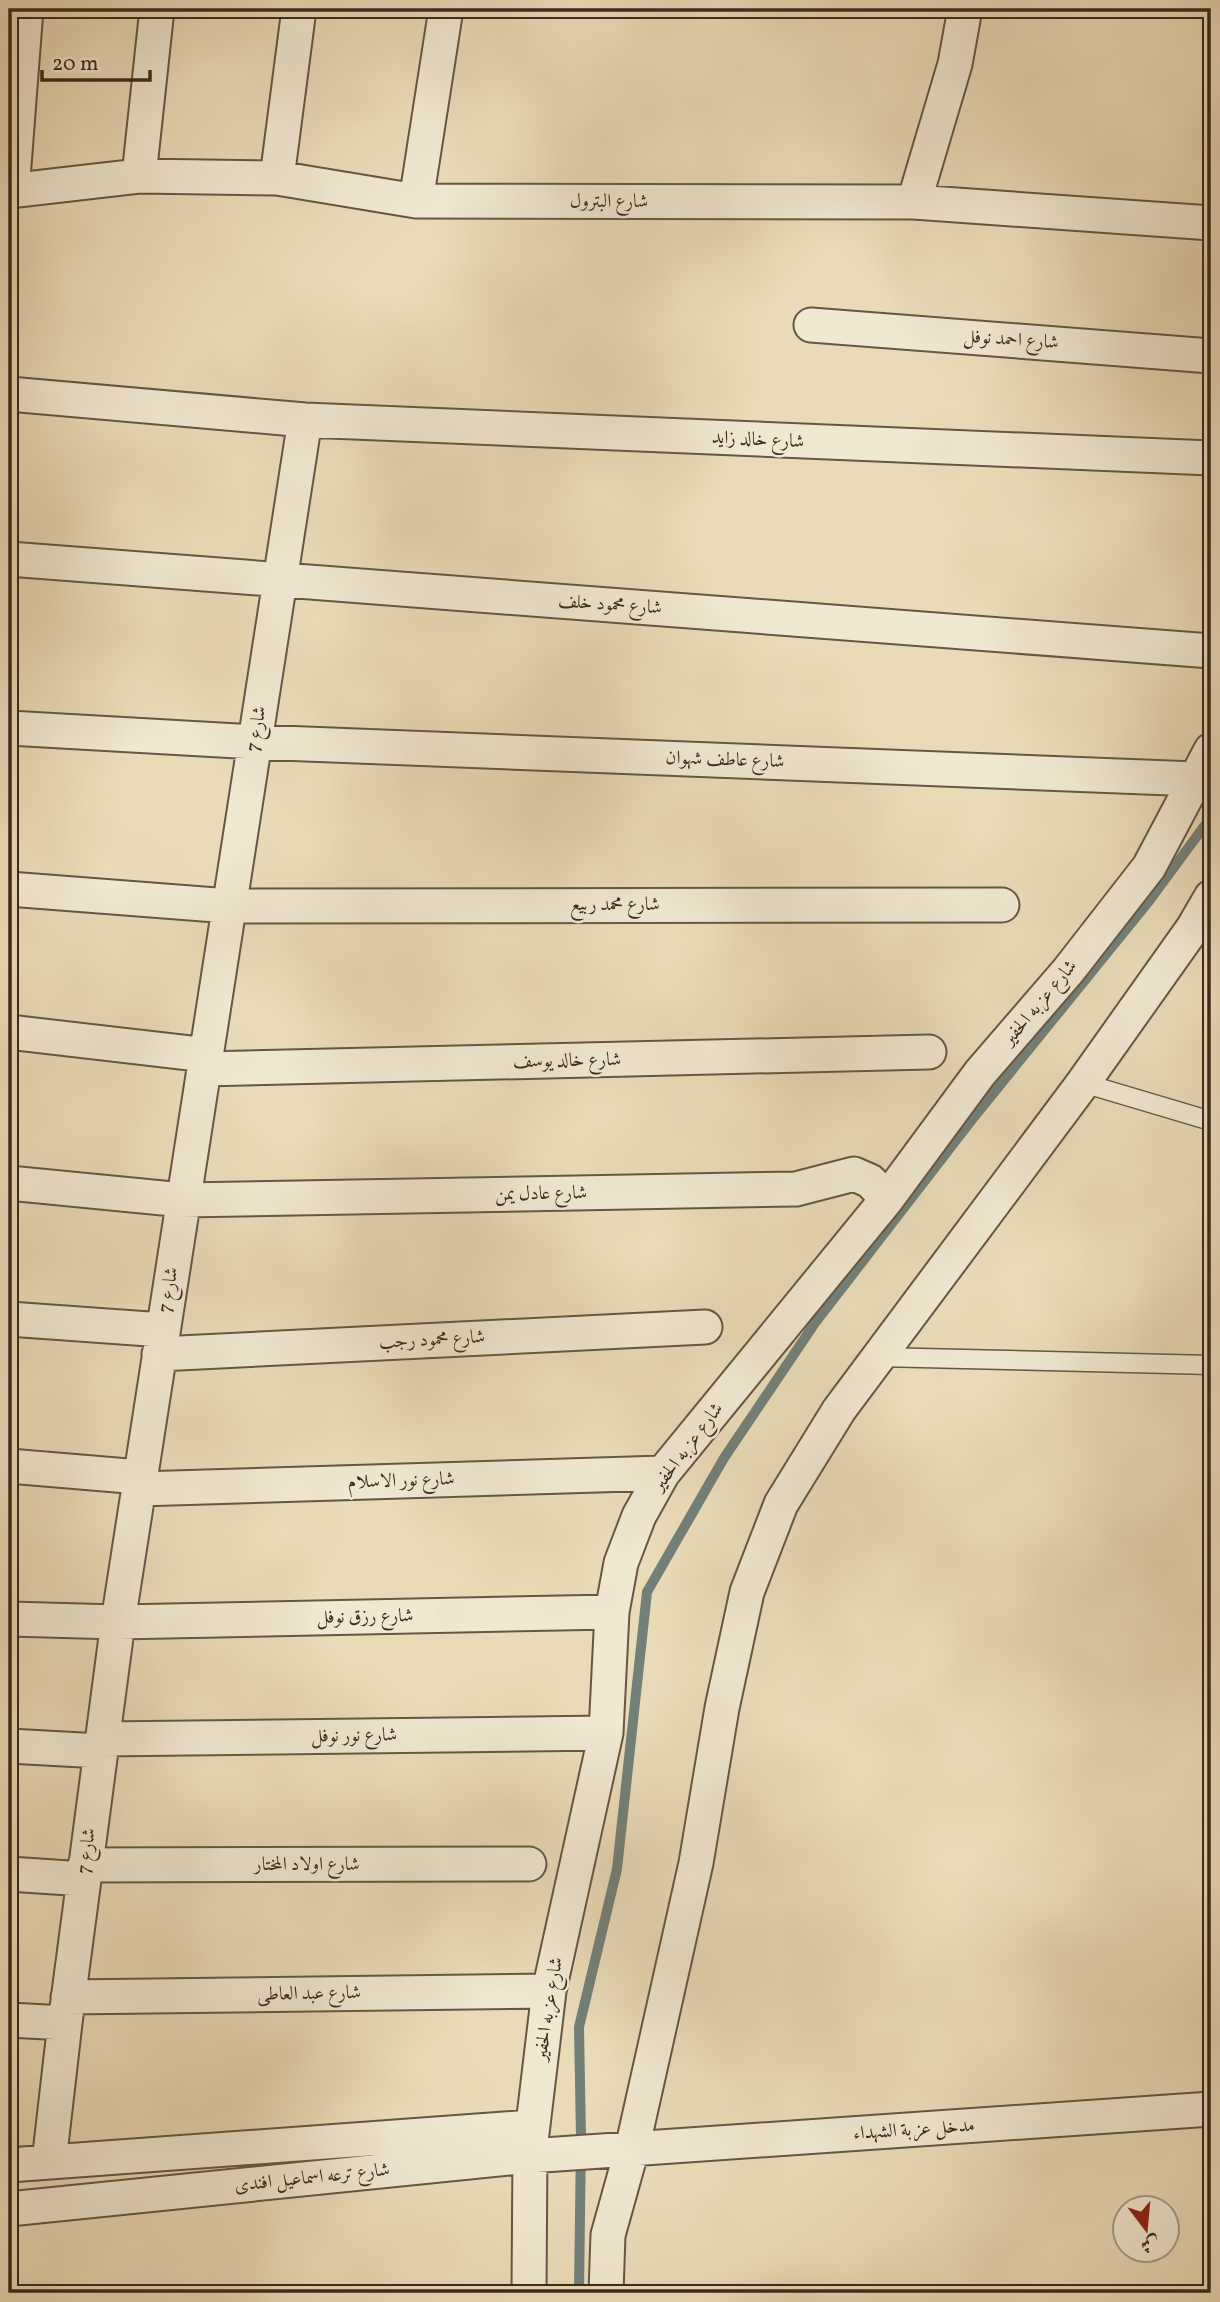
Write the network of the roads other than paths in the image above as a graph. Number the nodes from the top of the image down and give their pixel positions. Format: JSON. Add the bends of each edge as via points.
{"nodes":[{"id":1,"x":26,"y":9,"type":"edge"},
{"id":2,"x":157,"y":9,"type":"edge"},
{"id":3,"x":299,"y":9,"type":"edge"},
{"id":4,"x":446,"y":9,"type":"edge"},
{"id":5,"x":965,"y":9,"type":"edge"},
{"id":6,"x":139,"y":176,"type":"junction"},
{"id":7,"x":277,"y":178,"type":"junction"},
{"id":8,"x":10,"y":191,"type":"edge"},
{"id":9,"x":416,"y":201,"type":"junction"},
{"id":10,"x":914,"y":202,"type":"junction"},
{"id":11,"x":1211,"y":223,"type":"edge"},
{"id":12,"x":811,"y":325,"type":"dead end"},
{"id":13,"x":1211,"y":356,"type":"edge"},
{"id":14,"x":9,"y":394,"type":"edge"},
{"id":15,"x":305,"y":420,"type":"junction"},
{"id":16,"x":1211,"y":458,"type":"edge"},
{"id":17,"x":9,"y":559,"type":"edge"},
{"id":18,"x":280,"y":580,"type":"junction"},
{"id":19,"x":1211,"y":651,"type":"edge"},
{"id":20,"x":9,"y":727,"type":"edge"},
{"id":21,"x":255,"y":742,"type":"junction"},
{"id":22,"x":1211,"y":750,"type":"edge"},
{"id":23,"x":1196,"y":779,"type":"junction"},
{"id":24,"x":9,"y":888,"type":"edge"},
{"id":25,"x":1211,"y":897,"type":"edge"},
{"id":26,"x":1002,"y":905,"type":"dead end"},
{"id":27,"x":229,"y":906,"type":"junction"},
{"id":28,"x":9,"y":1032,"type":"edge"},
{"id":29,"x":929,"y":1052,"type":"dead end"},
{"id":30,"x":205,"y":1062,"type":"junction"},
{"id":31,"x":1083,"y":1083,"type":"junction"},
{"id":32,"x":1211,"y":1121,"type":"edge"},
{"id":33,"x":9,"y":1183,"type":"edge"},
{"id":34,"x":887,"y":1199,"type":"junction"},
{"id":35,"x":183,"y":1200,"type":"junction"},
{"id":36,"x":9,"y":1319,"type":"edge"},
{"id":37,"x":705,"y":1327,"type":"dead end"},
{"id":38,"x":161,"y":1342,"type":"junction"},
{"id":39,"x":878,"y":1357,"type":"junction"},
{"id":40,"x":1211,"y":1365,"type":"edge"},
{"id":41,"x":9,"y":1466,"type":"edge"},
{"id":42,"x":663,"y":1473,"type":"junction"},
{"id":43,"x":139,"y":1483,"type":"junction"},
{"id":44,"x":612,"y":1612,"type":"junction"},
{"id":45,"x":9,"y":1619,"type":"edge"},
{"id":46,"x":118,"y":1622,"type":"junction"},
{"id":47,"x":606,"y":1733,"type":"junction"},
{"id":48,"x":101,"y":1745,"type":"junction"},
{"id":49,"x":9,"y":1746,"type":"edge"},
{"id":50,"x":529,"y":1864,"type":"dead end"},
{"id":51,"x":85,"y":1872,"type":"junction"},
{"id":52,"x":9,"y":1874,"type":"edge"},
{"id":53,"x":550,"y":1991,"type":"junction"},
{"id":54,"x":66,"y":2010,"type":"junction"},
{"id":55,"x":9,"y":2020,"type":"edge"},
{"id":56,"x":1211,"y":2109,"type":"edge"},
{"id":57,"x":533,"y":2144,"type":"junction"},
{"id":58,"x":624,"y":2149,"type":"junction"},
{"id":59,"x":49,"y":2162,"type":"junction"},
{"id":60,"x":9,"y":2165,"type":"edge"},
{"id":61,"x":9,"y":2209,"type":"edge"},
{"id":62,"x":529,"y":2293,"type":"edge"},
{"id":63,"x":606,"y":2293,"type":"edge"}],
"edges":[{"from":1,"to":8,"type":"street"},
{"from":2,"to":6,"type":"street"},
{"from":3,"to":7,"type":"street"},
{"from":4,"to":9,"type":"street"},
{"from":5,"to":10,"type":"street","via":[[955,64]]},
{"from":6,"to":7,"type":"street","name":"شارع البترول"},
{"from":6,"to":8,"type":"street","name":"شارع البترول"},
{"from":7,"to":9,"type":"street","name":"شارع البترول"},
{"from":9,"to":10,"type":"street","name":"شارع البترول"},
{"from":10,"to":11,"type":"street","name":"شارع البترول"},
{"from":12,"to":13,"type":"street","name":"شارع احمد نوفل"},
{"from":14,"to":15,"type":"street","name":"شارع خالد زايد"},
{"from":15,"to":16,"type":"street","name":"شارع خالد زايد"},
{"from":15,"to":18,"type":"street","name":"شارع 7"},
{"from":17,"to":18,"type":"street","name":"شارع محمود خلف"},
{"from":18,"to":19,"type":"street","name":"شارع محمود خلف"},
{"from":18,"to":21,"type":"street","name":"شارع 7"},
{"from":20,"to":21,"type":"street","name":"شارع عاطف شهوان"},
{"from":21,"to":23,"type":"street","name":"شارع عاطف شهوان"},
{"from":21,"to":27,"type":"street","name":"شارع 7"},
{"from":22,"to":23,"type":"street","name":"شارع عزبه الحفير"},
{"from":23,"to":34,"type":"street","name":"شارع عزبه الحفير","via":[[1149,867],[980,1073]]},
{"from":24,"to":27,"type":"street","name":"شارع محمد ربيع"},
{"from":25,"to":31,"type":"street"},
{"from":26,"to":27,"type":"street","name":"شارع محمد ربيع"},
{"from":27,"to":30,"type":"street","name":"شارع 7"},
{"from":28,"to":30,"type":"street","name":"شارع خالد يوسف"},
{"from":29,"to":30,"type":"street","name":"شارع خالد يوسف"},
{"from":30,"to":35,"type":"street","name":"شارع 7"},
{"from":31,"to":32,"type":"lane"},
{"from":31,"to":39,"type":"street"},
{"from":33,"to":35,"type":"street"},
{"from":34,"to":35,"type":"street","name":"شارع عادل يمن","via":[[870,1181],[854,1174],[796,1189]]},
{"from":34,"to":42,"type":"street","name":"شارع عزبه الحفير"},
{"from":35,"to":38,"type":"street","name":"شارع 7"},
{"from":36,"to":38,"type":"street","name":"شارع محمود رجب"},
{"from":37,"to":38,"type":"street","name":"شارع محمود رجب"},
{"from":38,"to":43,"type":"street","name":"شارع 7"},
{"from":39,"to":40,"type":"lane"},
{"from":39,"to":58,"type":"street","via":[[780,1504],[747,1592],[696,1863]]},
{"from":41,"to":43,"type":"street","name":"شارع نور الاسلام"},
{"from":42,"to":43,"type":"street","name":"شارع نور الاسلام"},
{"from":42,"to":44,"type":"street","name":"شارع عزبه الحفير","via":[[639,1516],[621,1563]]},
{"from":43,"to":46,"type":"street","name":"شارع 7"},
{"from":44,"to":46,"type":"street","name":"شارع رزق نوفل"},
{"from":44,"to":47,"type":"street","name":"شارع عزبه الحفير"},
{"from":45,"to":46,"type":"street","name":"شارع رزق نوفل"},
{"from":46,"to":48,"type":"street","name":"شارع 7"},
{"from":47,"to":48,"type":"street","name":"شارع نور نوفل"},
{"from":47,"to":53,"type":"street","name":"شارع عزبه الحفير"},
{"from":48,"to":49,"type":"street","name":"شارع نور نوفل"},
{"from":48,"to":51,"type":"street","name":"شارع 7"},
{"from":50,"to":51,"type":"street","name":"شارع اولاد المختار"},
{"from":51,"to":52,"type":"street","name":"شارع اولاد المختار"},
{"from":51,"to":54,"type":"street","name":"شارع 7"},
{"from":53,"to":54,"type":"street","name":"شارع عبد العاطى"},
{"from":53,"to":57,"type":"street","name":"شارع عزبه الحفير"},
{"from":54,"to":55,"type":"street","name":"شارع عبد العاطى"},
{"from":54,"to":59,"type":"street","name":"شارع 7"},
{"from":56,"to":58,"type":"street","name":"مدخل عزبة الشهداء"},
{"from":57,"to":58,"type":"street","name":"شارع ترعه اسماعيل افندى"},
{"from":57,"to":59,"type":"street","name":"شارع ترعه اسماعيل افندى"},
{"from":57,"to":61,"type":"street","name":"شارع ترعه اسماعيل افندى"},
{"from":57,"to":62,"type":"street","name":"شارع عزبه الحفير"},
{"from":58,"to":63,"type":"street","via":[[608,2235]]},
{"from":59,"to":60,"type":"street","name":"شارع ترعه اسماعيل افندى"}]}
